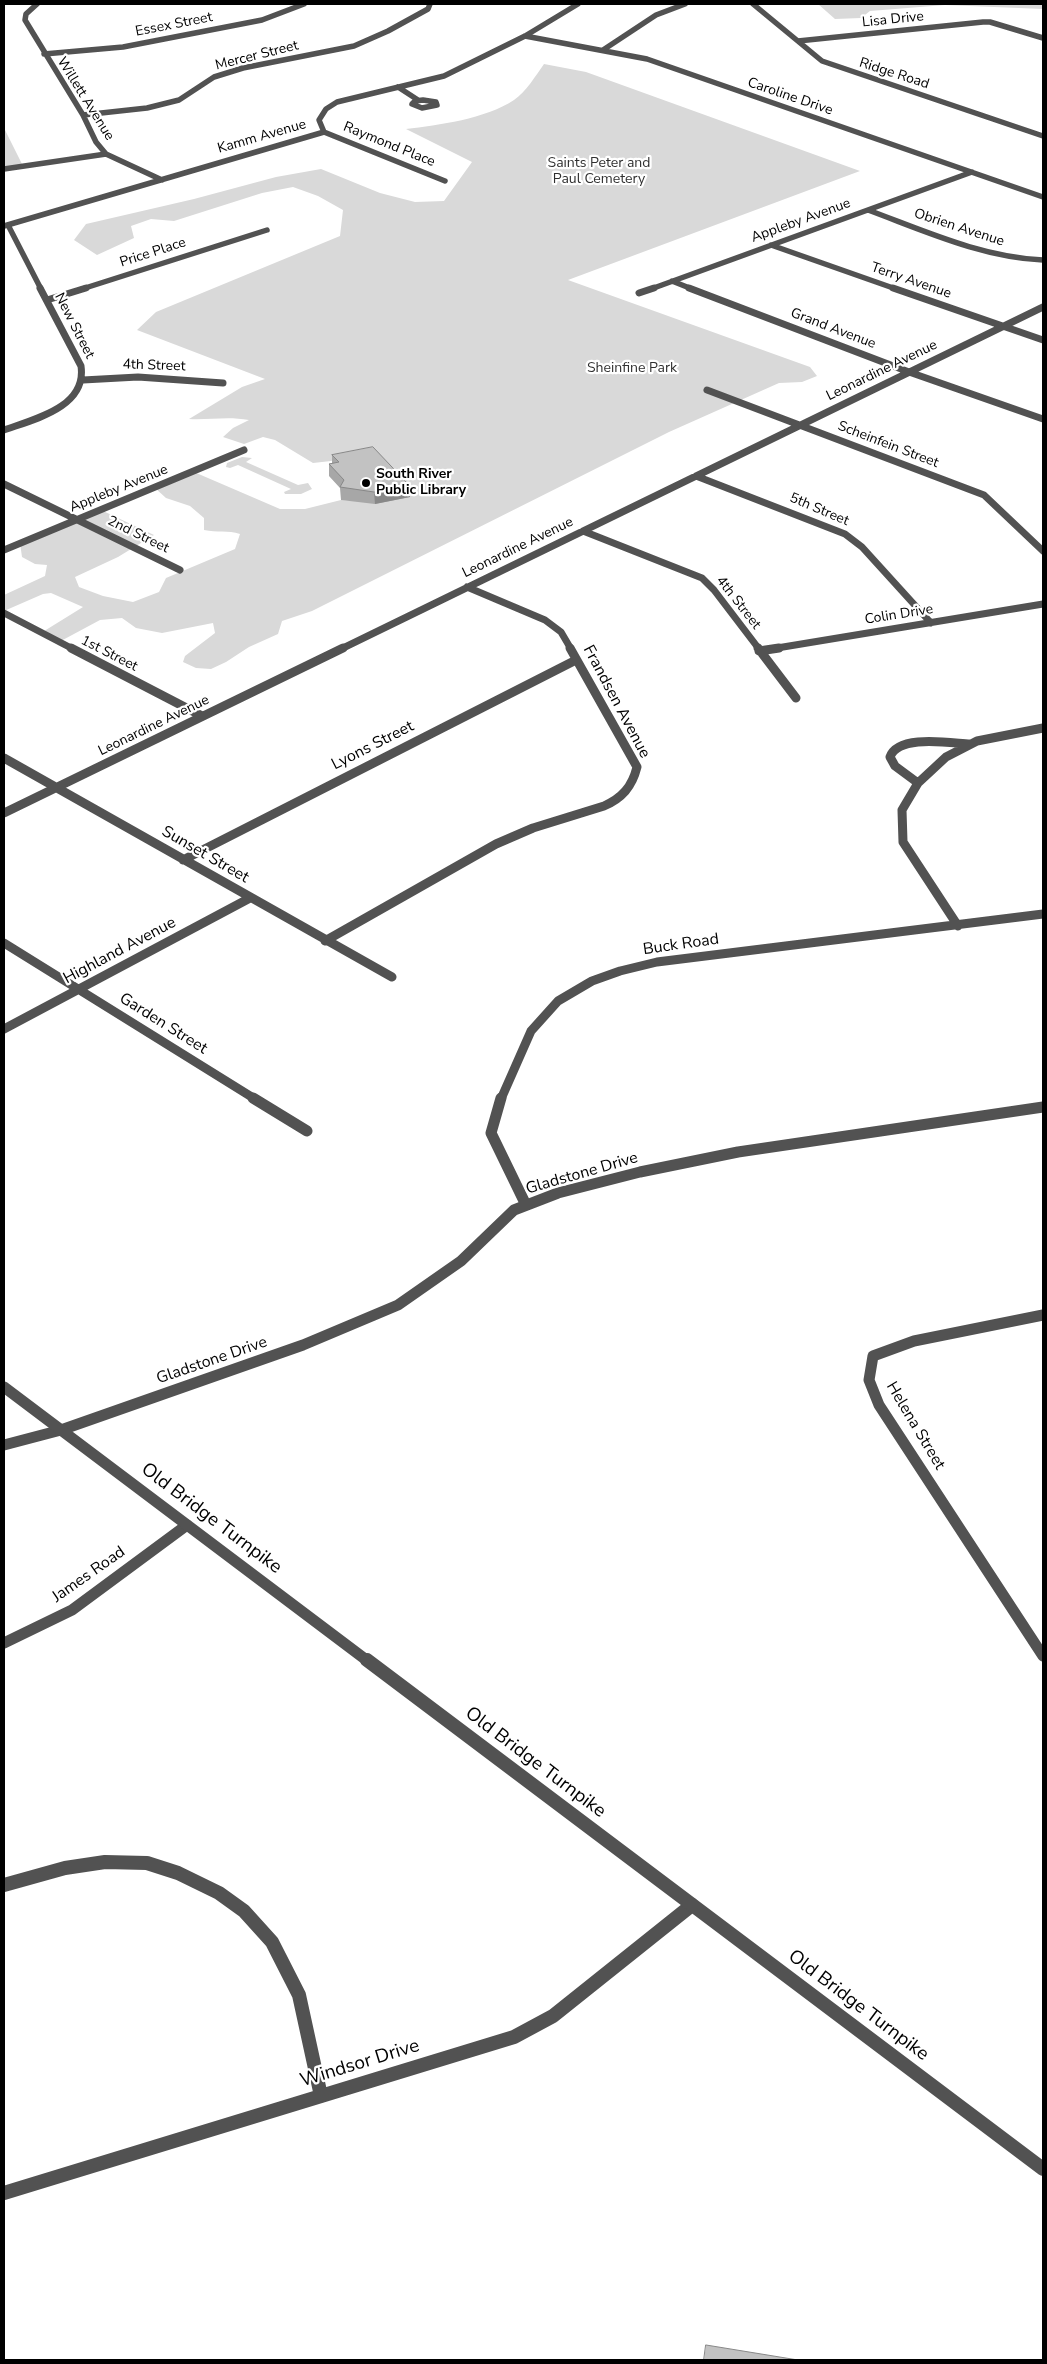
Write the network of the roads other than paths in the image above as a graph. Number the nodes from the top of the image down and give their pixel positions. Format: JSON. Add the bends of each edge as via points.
{"nodes":[{"id":1,"x":37,"y":4,"type":"edge"},
{"id":2,"x":304,"y":4,"type":"edge"},
{"id":3,"x":430,"y":4,"type":"edge"},
{"id":4,"x":578,"y":4,"type":"edge"},
{"id":5,"x":685,"y":4,"type":"edge"},
{"id":6,"x":753,"y":4,"type":"edge"},
{"id":7,"x":525,"y":36,"type":"junction"},
{"id":8,"x":1043,"y":38,"type":"edge"},
{"id":9,"x":798,"y":41,"type":"junction"},
{"id":10,"x":603,"y":50,"type":"junction"},
{"id":11,"x":44,"y":54,"type":"junction"},
{"id":12,"x":398,"y":87,"type":"junction"},
{"id":13,"x":418,"y":100,"type":"dead end"},
{"id":14,"x":83,"y":115,"type":"junction"},
{"id":15,"x":324,"y":132,"type":"junction"},
{"id":16,"x":1043,"y":136,"type":"edge"},
{"id":17,"x":106,"y":154,"type":"junction"},
{"id":18,"x":4,"y":168,"type":"edge"},
{"id":19,"x":972,"y":172,"type":"junction"},
{"id":20,"x":162,"y":180,"type":"junction"},
{"id":21,"x":445,"y":181,"type":"dead end"},
{"id":22,"x":1043,"y":197,"type":"edge"},
{"id":23,"x":868,"y":210,"type":"junction"},
{"id":24,"x":6,"y":225,"type":"edge"},
{"id":25,"x":267,"y":230,"type":"dead end"},
{"id":26,"x":771,"y":245,"type":"junction"},
{"id":27,"x":1043,"y":260,"type":"edge"},
{"id":28,"x":672,"y":281,"type":"junction"},
{"id":29,"x":639,"y":293,"type":"dead end"},
{"id":30,"x":47,"y":300,"type":"junction"},
{"id":31,"x":1043,"y":307,"type":"edge"},
{"id":32,"x":1004,"y":327,"type":"junction"},
{"id":33,"x":1043,"y":340,"type":"edge"},
{"id":34,"x":909,"y":372,"type":"junction"},
{"id":35,"x":83,"y":380,"type":"junction"},
{"id":36,"x":223,"y":383,"type":"dead end"},
{"id":37,"x":707,"y":390,"type":"dead end"},
{"id":38,"x":1043,"y":419,"type":"edge"},
{"id":39,"x":799,"y":425,"type":"junction"},
{"id":40,"x":4,"y":430,"type":"edge"},
{"id":41,"x":244,"y":450,"type":"dead end"},
{"id":42,"x":696,"y":476,"type":"junction"},
{"id":43,"x":4,"y":484,"type":"edge"},
{"id":44,"x":77,"y":520,"type":"junction"},
{"id":45,"x":583,"y":531,"type":"junction"},
{"id":46,"x":4,"y":550,"type":"edge"},
{"id":47,"x":1043,"y":551,"type":"edge"},
{"id":48,"x":180,"y":570,"type":"dead end"},
{"id":49,"x":467,"y":587,"type":"junction"},
{"id":50,"x":1043,"y":604,"type":"edge"},
{"id":51,"x":4,"y":613,"type":"edge"},
{"id":52,"x":931,"y":623,"type":"junction"},
{"id":53,"x":759,"y":651,"type":"junction"},
{"id":54,"x":576,"y":660,"type":"junction"},
{"id":55,"x":796,"y":698,"type":"dead end"},
{"id":56,"x":202,"y":716,"type":"junction"},
{"id":57,"x":1043,"y":728,"type":"edge"},
{"id":58,"x":970,"y":744,"type":"junction"},
{"id":59,"x":4,"y":758,"type":"edge"},
{"id":60,"x":918,"y":783,"type":"junction"},
{"id":61,"x":56,"y":788,"type":"junction"},
{"id":62,"x":4,"y":813,"type":"edge"},
{"id":63,"x":182,"y":860,"type":"junction"},
{"id":64,"x":250,"y":898,"type":"junction"},
{"id":65,"x":1043,"y":914,"type":"edge"},
{"id":66,"x":958,"y":926,"type":"junction"},
{"id":67,"x":325,"y":941,"type":"junction"},
{"id":68,"x":4,"y":943,"type":"edge"},
{"id":69,"x":392,"y":976,"type":"dead end"},
{"id":70,"x":79,"y":990,"type":"junction"},
{"id":71,"x":4,"y":1030,"type":"edge"},
{"id":72,"x":1043,"y":1107,"type":"edge"},
{"id":73,"x":307,"y":1131,"type":"dead end"},
{"id":74,"x":526,"y":1206,"type":"junction"},
{"id":75,"x":1043,"y":1315,"type":"edge"},
{"id":76,"x":4,"y":1387,"type":"edge"},
{"id":77,"x":61,"y":1430,"type":"junction"},
{"id":78,"x":4,"y":1445,"type":"edge"},
{"id":79,"x":187,"y":1525,"type":"junction"},
{"id":80,"x":4,"y":1643,"type":"edge"},
{"id":81,"x":1043,"y":1656,"type":"edge"},
{"id":82,"x":4,"y":1885,"type":"edge"},
{"id":83,"x":692,"y":1905,"type":"junction"},
{"id":84,"x":321,"y":2096,"type":"junction"},
{"id":85,"x":1043,"y":2169,"type":"edge"},
{"id":86,"x":4,"y":2193,"type":"edge"}],
"edges":[{"from":1,"to":11,"type":"street","name":"Willett Avenue","via":[[26,14],[25,20]]},
{"from":2,"to":11,"type":"street","name":"Essex Street","via":[[262,20],[123,47]]},
{"from":3,"to":14,"type":"street","name":"Mercer Street","via":[[428,9],[354,46],[243,68],[214,77],[179,100],[147,108]]},
{"from":4,"to":7,"type":"street","name":"Kamm Avenue"},
{"from":5,"to":10,"type":"street","via":[[656,15]]},
{"from":6,"to":9,"type":"street","name":"Ridge Road"},
{"from":7,"to":10,"type":"street","name":"Caroline Drive"},
{"from":7,"to":12,"type":"street","name":"Kamm Avenue","via":[[444,76]]},
{"from":8,"to":9,"type":"street","name":"Lisa Drive","via":[[990,22]]},
{"from":9,"to":16,"type":"street","name":"Ridge Road","via":[[830,64]]},
{"from":10,"to":19,"type":"street","name":"Caroline Drive","via":[[647,59]]},
{"from":11,"to":14,"type":"street","name":"Willett Avenue"},
{"from":12,"to":13,"type":"street"},
{"from":12,"to":15,"type":"street","name":"Kamm Avenue","via":[[350,97],[328,106],[319,120]]},
{"from":14,"to":17,"type":"street","name":"Willett Avenue","via":[[96,142]]},
{"from":15,"to":20,"type":"street","name":"Kamm Avenue"},
{"from":15,"to":21,"type":"street","name":"Raymond Place"},
{"from":17,"to":18,"type":"street"},
{"from":17,"to":20,"type":"street","name":"Willett Avenue"},
{"from":19,"to":22,"type":"street","name":"Caroline Drive"},
{"from":19,"to":23,"type":"street","name":"Appleby Avenue"},
{"from":20,"to":24,"type":"street","name":"Kamm Avenue"},
{"from":23,"to":26,"type":"street","name":"Appleby Avenue"},
{"from":23,"to":27,"type":"street","name":"Obrien Avenue","via":[[985,251]]},
{"from":24,"to":30,"type":"street","name":"New Street"},
{"from":25,"to":30,"type":"street","name":"Price Place"},
{"from":26,"to":28,"type":"street","name":"Appleby Avenue"},
{"from":26,"to":32,"type":"street","name":"Terry Avenue"},
{"from":28,"to":29,"type":"street","name":"Appleby Avenue"},
{"from":28,"to":34,"type":"street","name":"Grand Avenue"},
{"from":30,"to":35,"type":"street","name":"New Street","via":[[81,366]]},
{"from":31,"to":32,"type":"street","name":"Leonardine Avenue"},
{"from":32,"to":33,"type":"street","name":"Terry Avenue"},
{"from":32,"to":34,"type":"street","name":"Leonardine Avenue"},
{"from":34,"to":38,"type":"street","name":"Grand Avenue"},
{"from":34,"to":39,"type":"street","name":"Leonardine Avenue"},
{"from":35,"to":36,"type":"street","name":"4th Street","via":[[147,377]]},
{"from":35,"to":40,"type":"street","name":"New Street","via":[[76,394],[56,409]]},
{"from":37,"to":39,"type":"street","name":"Scheinfein Street"},
{"from":39,"to":42,"type":"street","name":"Leonardine Avenue"},
{"from":39,"to":47,"type":"street","name":"Scheinfein Street","via":[[984,495]]},
{"from":41,"to":44,"type":"street","name":"Appleby Avenue"},
{"from":42,"to":45,"type":"street","name":"Leonardine Avenue"},
{"from":42,"to":52,"type":"street","name":"5th Street","via":[[845,534],[862,547]]},
{"from":43,"to":44,"type":"street","name":"2nd Street"},
{"from":44,"to":46,"type":"street","name":"Appleby Avenue"},
{"from":44,"to":48,"type":"street","name":"2nd Street"},
{"from":45,"to":49,"type":"street","name":"Leonardine Avenue"},
{"from":45,"to":53,"type":"street","name":"4th Street","via":[[702,578]]},
{"from":49,"to":54,"type":"street","name":"Frandsen Avenue","via":[[544,620],[561,632]]},
{"from":49,"to":56,"type":"street","name":"Leonardine Avenue"},
{"from":50,"to":52,"type":"street","name":"Colin Drive"},
{"from":51,"to":56,"type":"street","name":"1st Street"},
{"from":52,"to":53,"type":"street","name":"Colin Drive"},
{"from":53,"to":55,"type":"street","name":"4th Street"},
{"from":54,"to":63,"type":"street","name":"Lyons Street"},
{"from":54,"to":67,"type":"street","name":"Frandsen Avenue","via":[[637,767],[634,782],[617,800],[590,812],[560,818],[524,831]]},
{"from":56,"to":61,"type":"street","name":"Leonardine Avenue"},
{"from":57,"to":58,"type":"street"},
{"from":58,"to":60,"type":"street","via":[[946,757]]},
{"from":58,"to":60,"type":"street","via":[[918,743],[894,749],[890,757],[895,766]]},
{"from":59,"to":61,"type":"street","name":"Sunset Street"},
{"from":60,"to":66,"type":"street","via":[[902,810],[903,842]]},
{"from":61,"to":62,"type":"street","name":"Leonardine Avenue"},
{"from":61,"to":63,"type":"street","name":"Sunset Street"},
{"from":63,"to":64,"type":"street","name":"Sunset Street"},
{"from":64,"to":67,"type":"street","name":"Sunset Street"},
{"from":64,"to":70,"type":"street","name":"Highland Avenue"},
{"from":65,"to":66,"type":"street","name":"Buck Road"},
{"from":66,"to":74,"type":"street","name":"Buck Road","via":[[657,962],[620,970],[592,981],[558,1001],[531,1031],[500,1102],[491,1132]]},
{"from":67,"to":69,"type":"street","name":"Sunset Street"},
{"from":68,"to":70,"type":"street","name":"Garden Street"},
{"from":70,"to":71,"type":"street","name":"Highland Avenue"},
{"from":70,"to":73,"type":"street","name":"Garden Street"},
{"from":72,"to":74,"type":"street","name":"Gladstone Drive","via":[[738,1152],[640,1172],[558,1193]]},
{"from":74,"to":77,"type":"street","name":"Gladstone Drive","via":[[514,1210],[460,1260],[398,1305],[303,1345]]},
{"from":75,"to":81,"type":"street","name":"Helena Street","via":[[914,1341],[873,1356],[868,1380],[879,1405]]},
{"from":76,"to":77,"type":"street","name":"Old Bridge Turnpike"},
{"from":77,"to":78,"type":"street","name":"Gladstone Drive"},
{"from":77,"to":79,"type":"street","name":"Old Bridge Turnpike"},
{"from":79,"to":80,"type":"street","name":"James Road","via":[[72,1610]]},
{"from":79,"to":83,"type":"street","name":"Old Bridge Turnpike"},
{"from":82,"to":84,"type":"street","via":[[65,1868],[105,1862],[147,1863],[178,1873],[219,1893],[244,1911],[272,1942],[299,1995]]},
{"from":83,"to":84,"type":"street","name":"Windsor Drive","via":[[553,2016],[514,2036]]},
{"from":83,"to":85,"type":"street","name":"Old Bridge Turnpike"},
{"from":84,"to":86,"type":"street","name":"Windsor Drive"}]}
